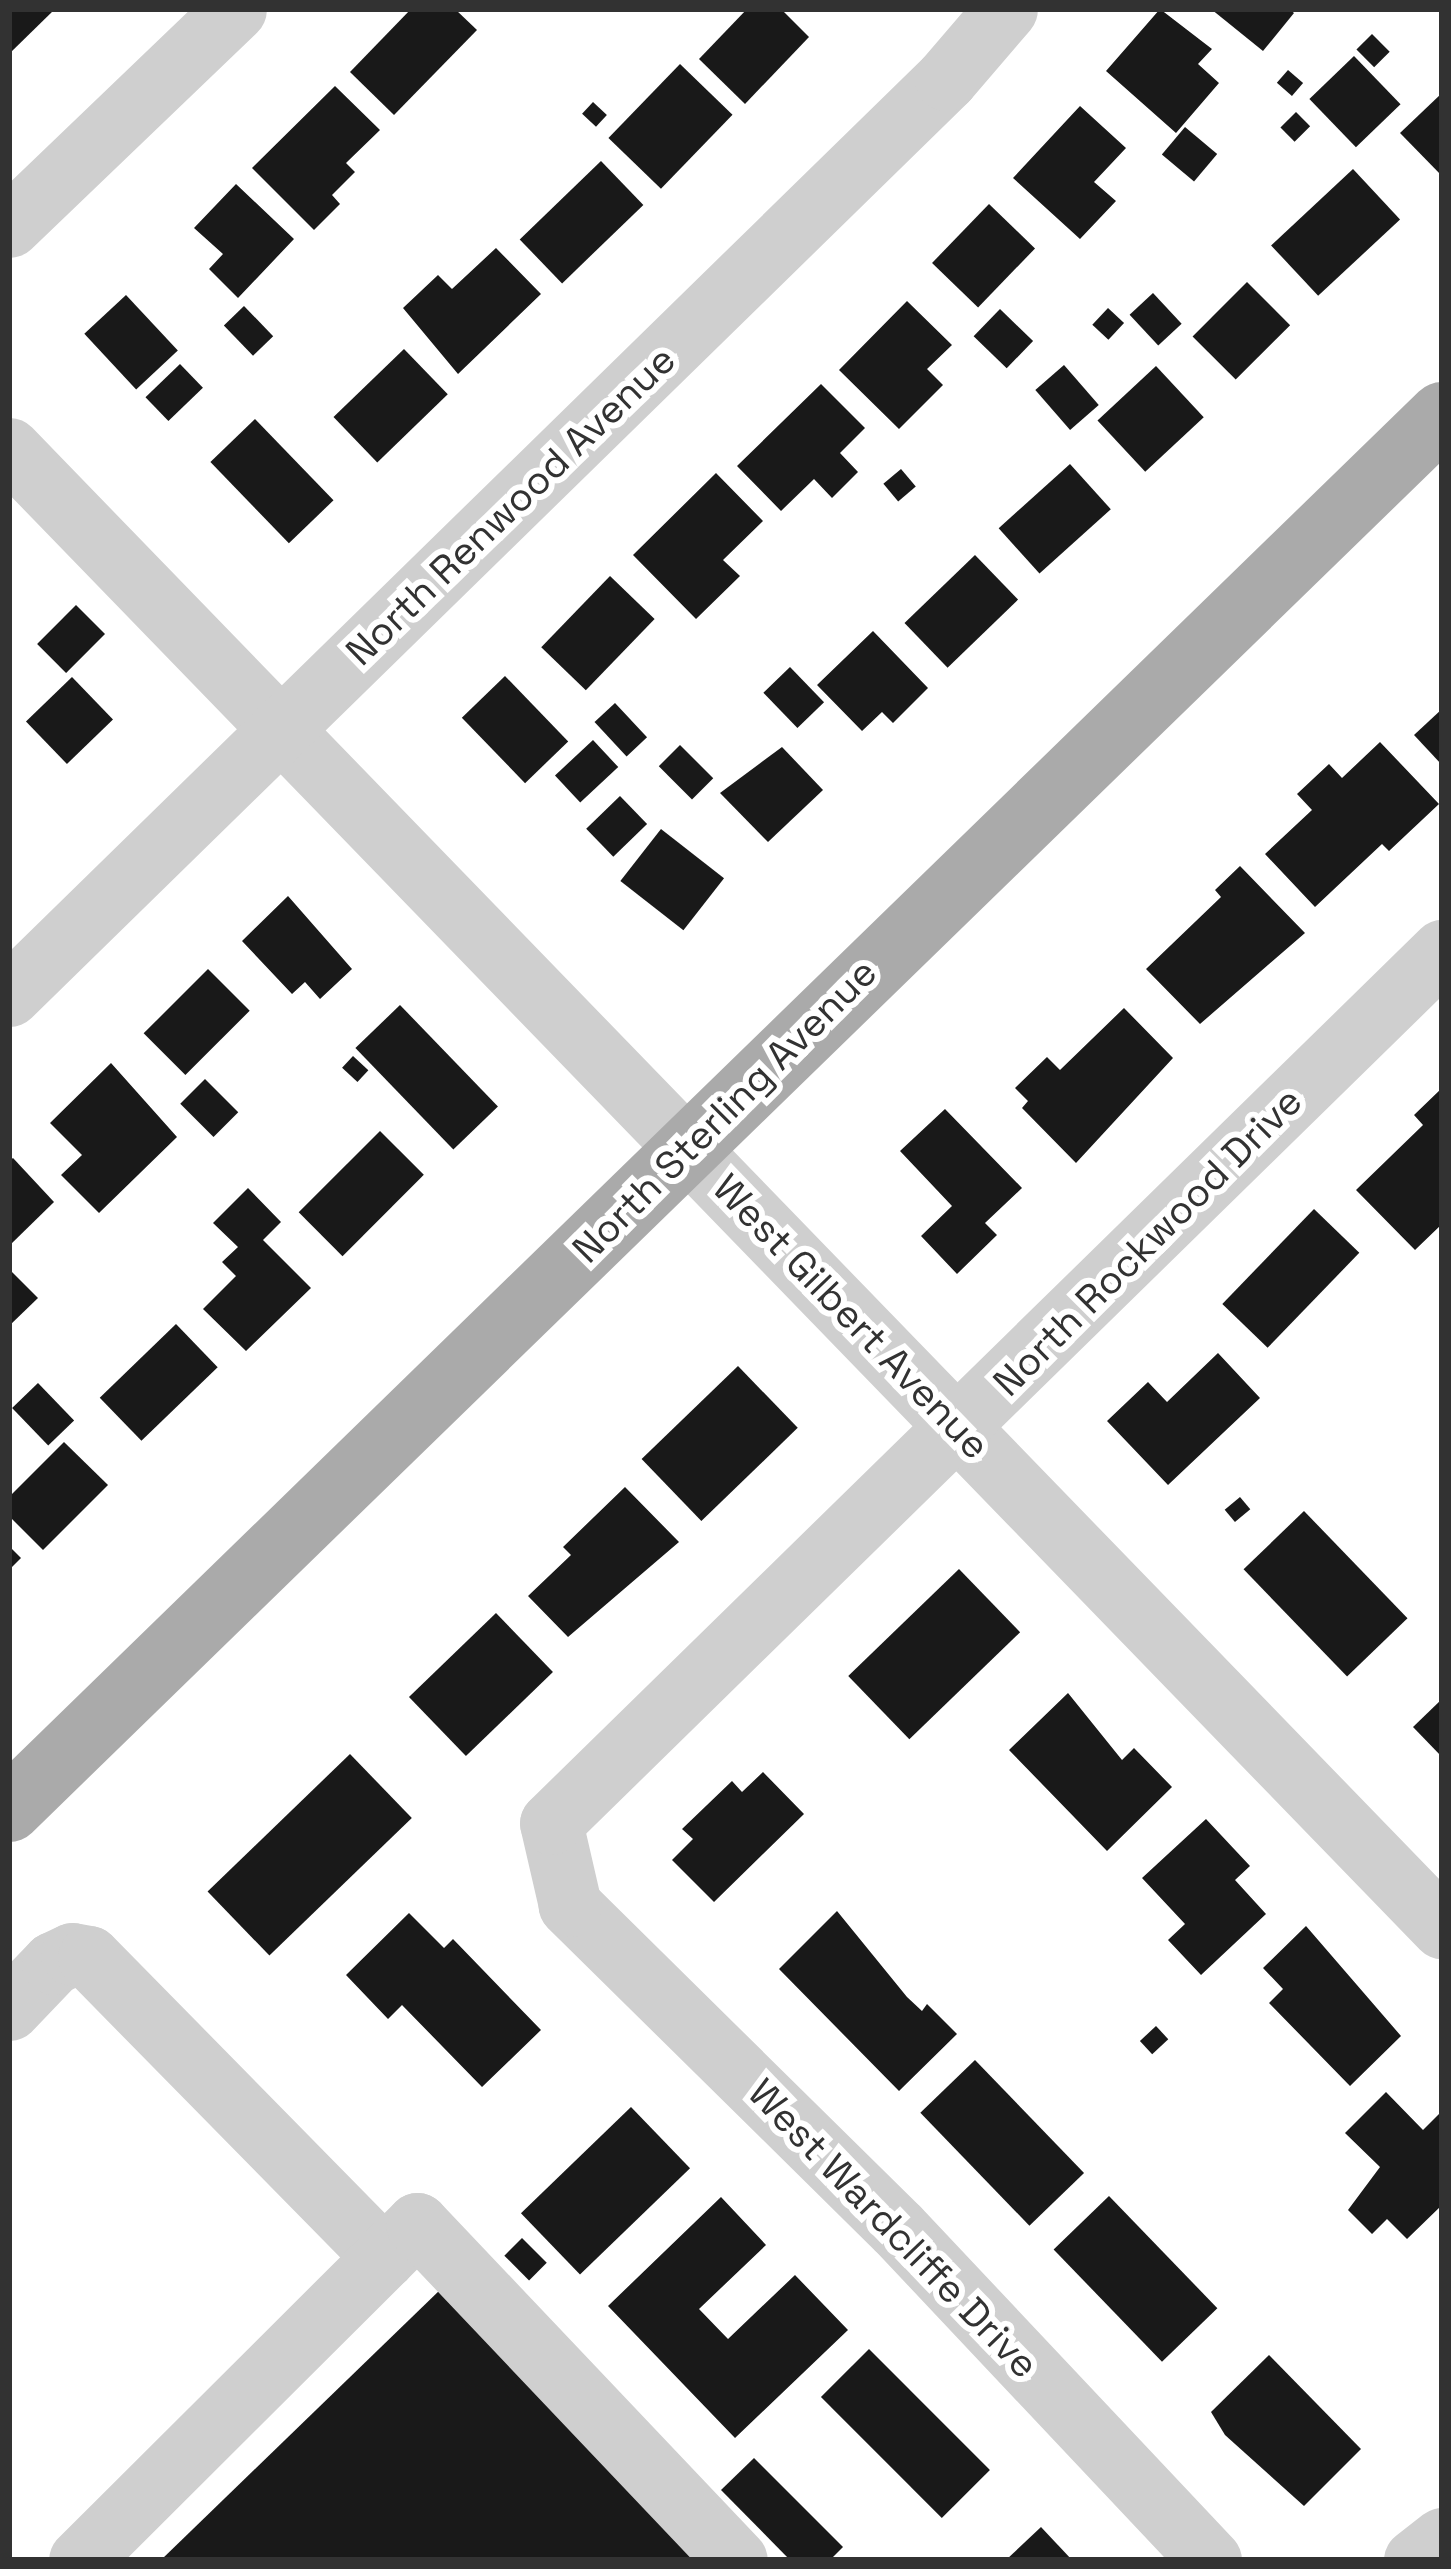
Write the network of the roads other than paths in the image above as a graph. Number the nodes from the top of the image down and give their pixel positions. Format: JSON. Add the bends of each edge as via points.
{"nodes":[{"id":1,"x":235,"y":9,"type":"edge"},
{"id":2,"x":1006,"y":9,"type":"edge"},
{"id":3,"x":9,"y":226,"type":"edge"},
{"id":4,"x":1442,"y":415,"type":"edge"},
{"id":5,"x":9,"y":449,"type":"edge"},
{"id":6,"x":284,"y":729,"type":"junction"},
{"id":7,"x":1442,"y":950,"type":"edge"},
{"id":8,"x":9,"y":995,"type":"edge"},
{"id":9,"x":686,"y":1146,"type":"junction"},
{"id":10,"x":960,"y":1429,"type":"junction"},
{"id":11,"x":9,"y":1809,"type":"edge"},
{"id":12,"x":570,"y":1905,"type":"joint"},
{"id":13,"x":1442,"y":1927,"type":"edge"},
{"id":14,"x":9,"y":2009,"type":"edge"},
{"id":15,"x":384,"y":2257,"type":"junction"},
{"id":16,"x":1442,"y":2539,"type":"edge"},
{"id":17,"x":80,"y":2560,"type":"edge"},
{"id":18,"x":736,"y":2560,"type":"edge"},
{"id":19,"x":1210,"y":2560,"type":"edge"},
{"id":20,"x":1415,"y":2560,"type":"edge"}],
"edges":[{"from":1,"to":3,"type":"street"},
{"from":2,"to":6,"type":"street","name":"North Renwood Avenue","via":[[929,96]]},
{"from":4,"to":9,"type":"main road","name":"North Sterling Avenue"},
{"from":5,"to":6,"type":"street","name":"West Gilbert Avenue"},
{"from":6,"to":8,"type":"street","name":"North Renwood Avenue"},
{"from":6,"to":9,"type":"street","name":"West Gilbert Avenue"},
{"from":7,"to":10,"type":"street","name":"North Rockwood Drive"},
{"from":9,"to":10,"type":"street","name":"West Gilbert Avenue"},
{"from":9,"to":11,"type":"main road","name":"North Sterling Avenue"},
{"from":10,"to":12,"type":"street","name":"North Rockwood Drive","via":[[551,1823]]},
{"from":10,"to":13,"type":"street","name":"West Gilbert Avenue"},
{"from":12,"to":19,"type":"street","name":"West Wardcliffe Drive","via":[[897,2228]]},
{"from":14,"to":15,"type":"street","via":[[53,1963],[89,1957]]},
{"from":15,"to":17,"type":"street"},
{"from":15,"to":18,"type":"street","via":[[417,2224]]},
{"from":16,"to":20,"type":"street"}]}
